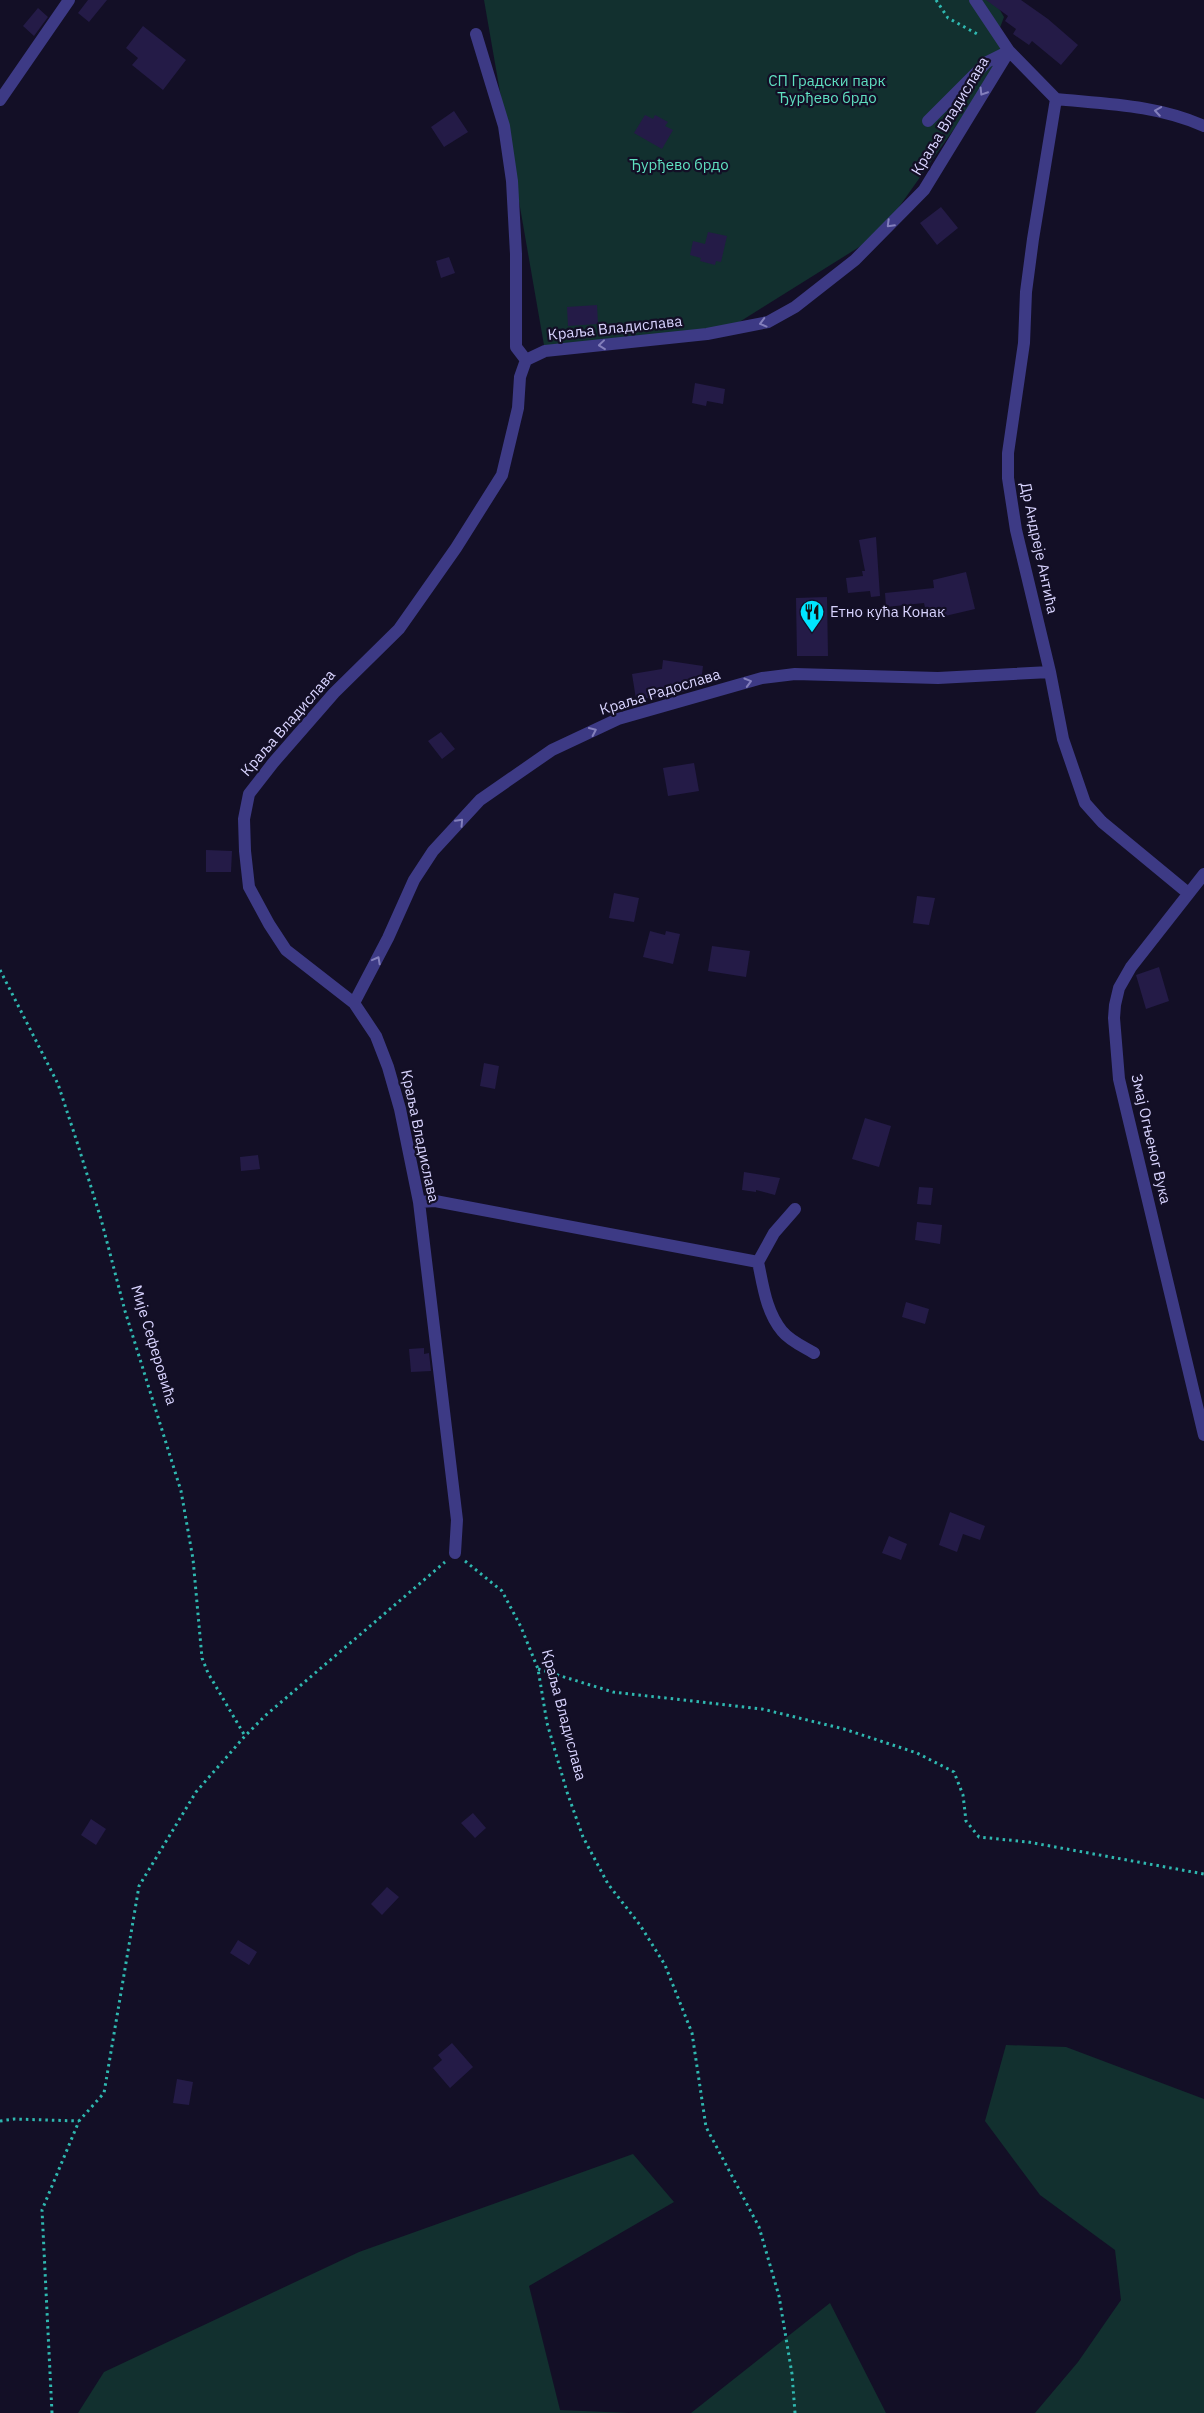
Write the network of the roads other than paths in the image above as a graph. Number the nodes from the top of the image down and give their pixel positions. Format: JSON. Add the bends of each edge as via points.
{"nodes":[{"id":1,"x":69,"y":0,"type":"edge"},
{"id":2,"x":976,"y":0,"type":"edge"},
{"id":3,"x":476,"y":34,"type":"dead end"},
{"id":4,"x":1009,"y":51,"type":"junction"},
{"id":5,"x":1056,"y":99,"type":"junction"},
{"id":6,"x":0,"y":100,"type":"edge"},
{"id":7,"x":928,"y":121,"type":"dead end"},
{"id":8,"x":1204,"y":126,"type":"edge"},
{"id":9,"x":526,"y":360,"type":"junction"},
{"id":10,"x":1050,"y":672,"type":"junction"},
{"id":11,"x":1204,"y":874,"type":"edge"},
{"id":12,"x":1188,"y":893,"type":"junction"},
{"id":13,"x":354,"y":1003,"type":"junction"},
{"id":14,"x":419,"y":1202,"type":"junction"},
{"id":15,"x":796,"y":1209,"type":"dead end"},
{"id":16,"x":758,"y":1262,"type":"junction"},
{"id":17,"x":814,"y":1353,"type":"dead end"},
{"id":18,"x":1204,"y":1435,"type":"edge"},
{"id":19,"x":455,"y":1553,"type":"road end"}],
"edges":[{"from":1,"to":6,"type":"street"},
{"from":2,"to":4,"type":"street"},
{"from":3,"to":9,"type":"street","via":[[504,126],[512,181],[516,254],[516,347]]},
{"from":4,"to":5,"type":"street"},
{"from":4,"to":7,"type":"street","via":[[987,62]]},
{"from":4,"to":9,"type":"street","name":"Краља Владислава","one_way":true,"via":[[924,190],[855,260],[795,307],[768,322],[707,334],[545,351]]},
{"from":8,"to":5,"type":"street","one_way":true,"via":[[1165,112]]},
{"from":5,"to":10,"type":"street","name":"Др Андреје Антића","via":[[1026,292],[1024,343],[1008,478],[1016,530]]},
{"from":9,"to":13,"type":"street","name":"Краља Владислава","via":[[502,475],[456,548],[399,629],[334,693],[249,794],[244,819],[249,887],[286,950]]},
{"from":10,"to":12,"type":"street","name":"Др Андреје Антића","via":[[1062,739],[1084,803],[1102,822]]},
{"from":13,"to":10,"type":"street","name":"Краља Радослава","one_way":true,"via":[[414,880],[433,851],[480,800],[552,750],[618,719],[762,678],[812,674],[938,678]]},
{"from":11,"to":12,"type":"street","name":"Змај Огњеног Вука"},
{"from":12,"to":18,"type":"street","name":"Змај Огњеног Вука","via":[[1131,967],[1119,988],[1114,1018],[1119,1079]]},
{"from":13,"to":14,"type":"street","name":"Краља Владислава","via":[[376,1036],[388,1067]]},
{"from":14,"to":16,"type":"street","via":[[435,1201]]},
{"from":14,"to":19,"type":"street","name":"Краља Владислава","via":[[457,1520]]},
{"from":15,"to":16,"type":"street","via":[[774,1233]]},
{"from":16,"to":17,"type":"street","via":[[766,1300],[782,1331]]}]}
